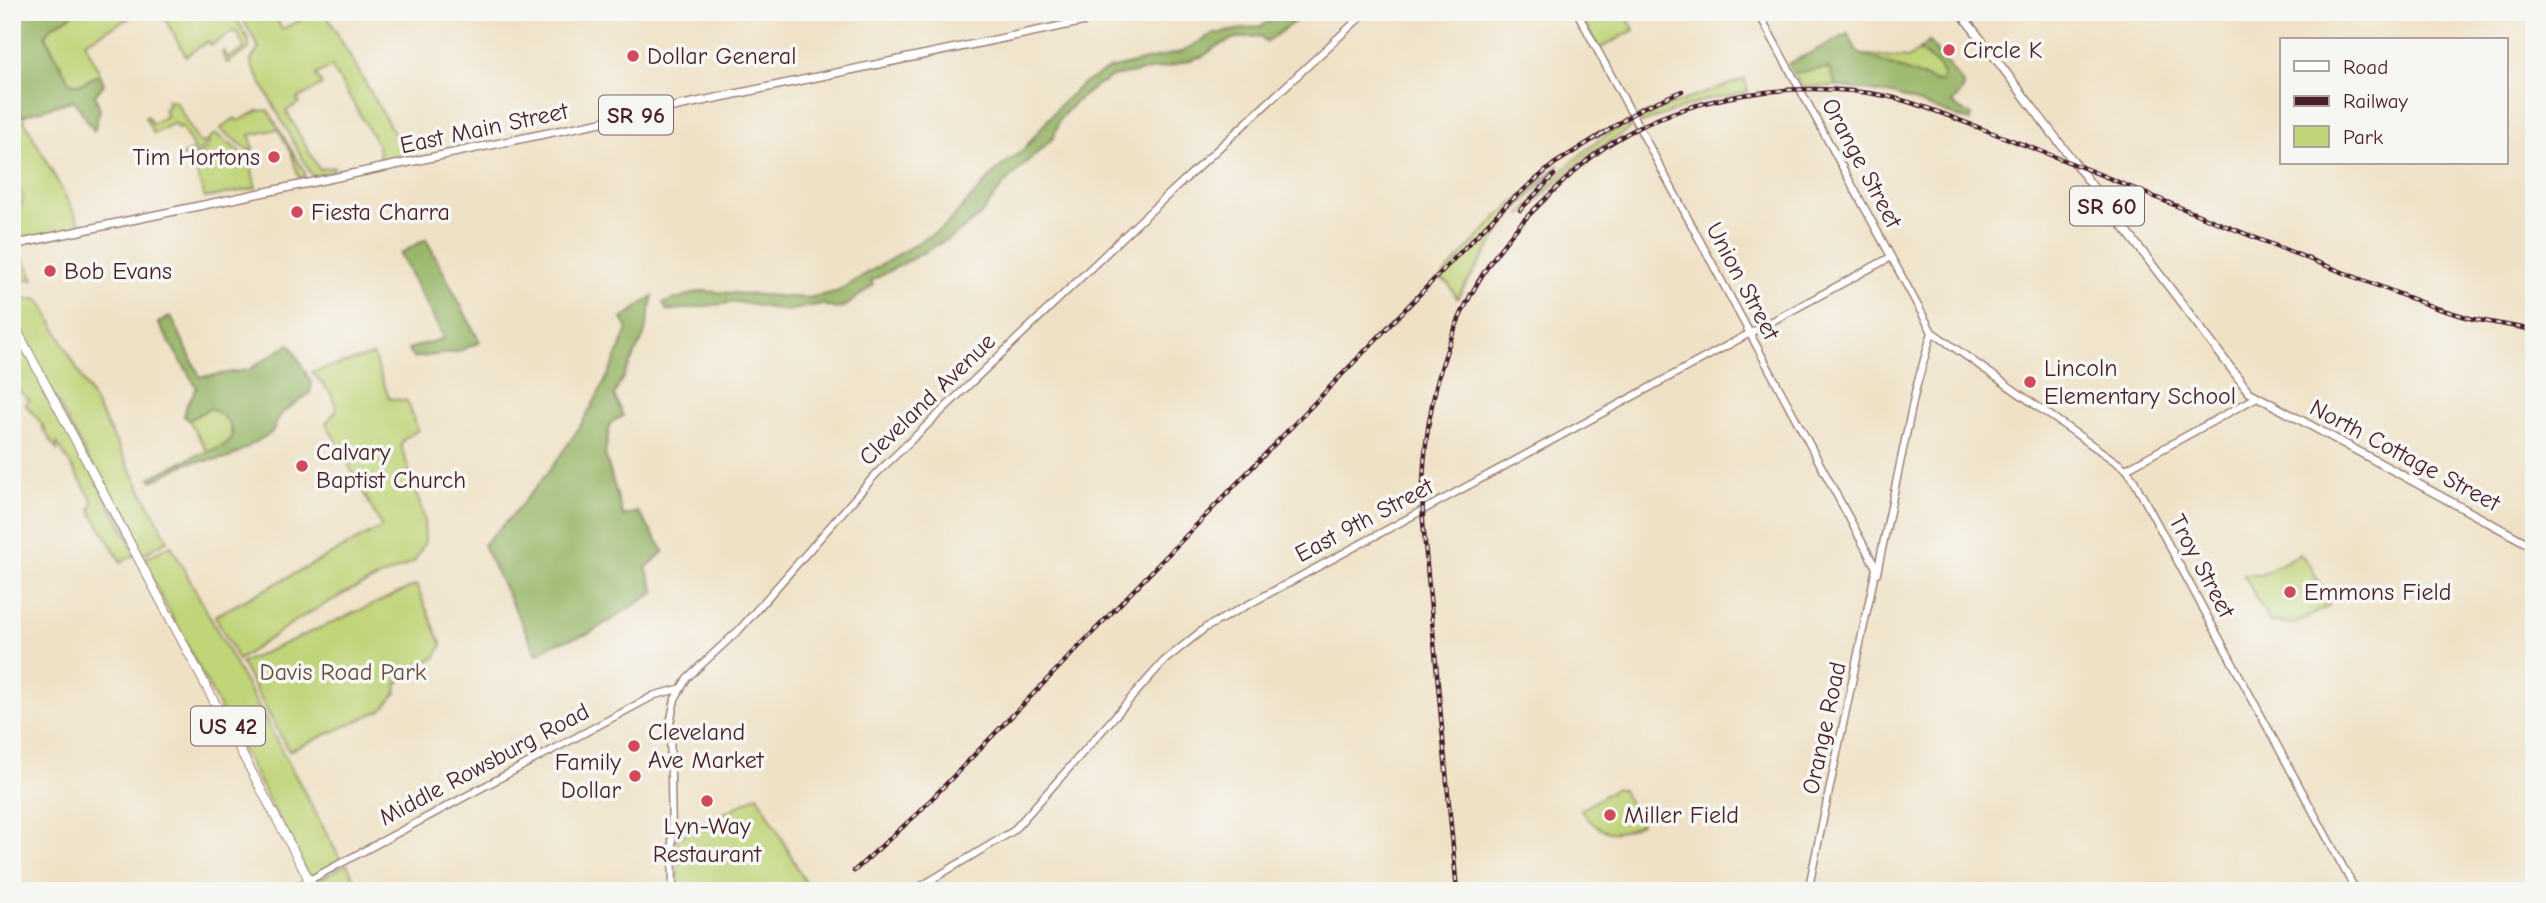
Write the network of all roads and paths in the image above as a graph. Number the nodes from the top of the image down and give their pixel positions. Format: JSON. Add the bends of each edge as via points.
{"nodes":[{"id":1,"x":1128,"y":12,"type":"edge"},
{"id":2,"x":1366,"y":12,"type":"edge"},
{"id":3,"x":1577,"y":12,"type":"edge"},
{"id":4,"x":1758,"y":12,"type":"edge"},
{"id":5,"x":1960,"y":12,"type":"edge"},
{"id":6,"x":12,"y":246,"type":"edge"},
{"id":7,"x":1891,"y":257,"type":"junction"},
{"id":8,"x":12,"y":321,"type":"edge"},
{"id":9,"x":1932,"y":332,"type":"junction"},
{"id":10,"x":1750,"y":333,"type":"junction"},
{"id":11,"x":2257,"y":397,"type":"junction"},
{"id":12,"x":2126,"y":469,"type":"junction"},
{"id":13,"x":2534,"y":547,"type":"edge"},
{"id":14,"x":1876,"y":571,"type":"junction"},
{"id":15,"x":679,"y":689,"type":"junction"},
{"id":16,"x":309,"y":879,"type":"junction"},
{"id":17,"x":289,"y":891,"type":"edge"},
{"id":18,"x":315,"y":891,"type":"edge"},
{"id":19,"x":673,"y":891,"type":"edge"},
{"id":20,"x":913,"y":891,"type":"edge"},
{"id":21,"x":1808,"y":891,"type":"edge"},
{"id":22,"x":2356,"y":891,"type":"edge"}],
"edges":[{"from":1,"to":6,"type":"main road","name":"East Main Street","number":"SR 96"},
{"from":2,"to":15,"type":"main road","name":"Cleveland Avenue","via":[[929,420],[850,502],[740,629]]},
{"from":3,"to":10,"type":"main road","name":"Union Street"},
{"from":4,"to":7,"type":"main road","name":"Orange Street"},
{"from":5,"to":11,"type":"main road","number":"SR 60","via":[[2224,362]]},
{"from":7,"to":9,"type":"main road","name":"Orange Street"},
{"from":7,"to":10,"type":"main road","name":"East 9th Street"},
{"from":8,"to":16,"type":"highway","number":"US 42"},
{"from":9,"to":12,"type":"main road","name":"Troy Street"},
{"from":9,"to":14,"type":"main road","name":"Orange Road"},
{"from":10,"to":14,"type":"main road","name":"Union Street"},
{"from":10,"to":20,"type":"main road","name":"East 9th Street","via":[[1188,639],[1013,831]]},
{"from":11,"to":12,"type":"main road"},
{"from":11,"to":13,"type":"main road","name":"North Cottage Street","number":"SR 60"},
{"from":12,"to":22,"type":"main road","name":"Troy Street"},
{"from":14,"to":21,"type":"main road","name":"Orange Road"},
{"from":15,"to":16,"type":"main road","name":"Middle Rowsburg Road","via":[[654,695]]},
{"from":15,"to":19,"type":"main road","name":"Cleveland Avenue","via":[[670,724]]},
{"from":16,"to":17,"type":"main road","name":"Middle Rowsburg Road"},
{"from":16,"to":18,"type":"highway","number":"US 42"}]}
